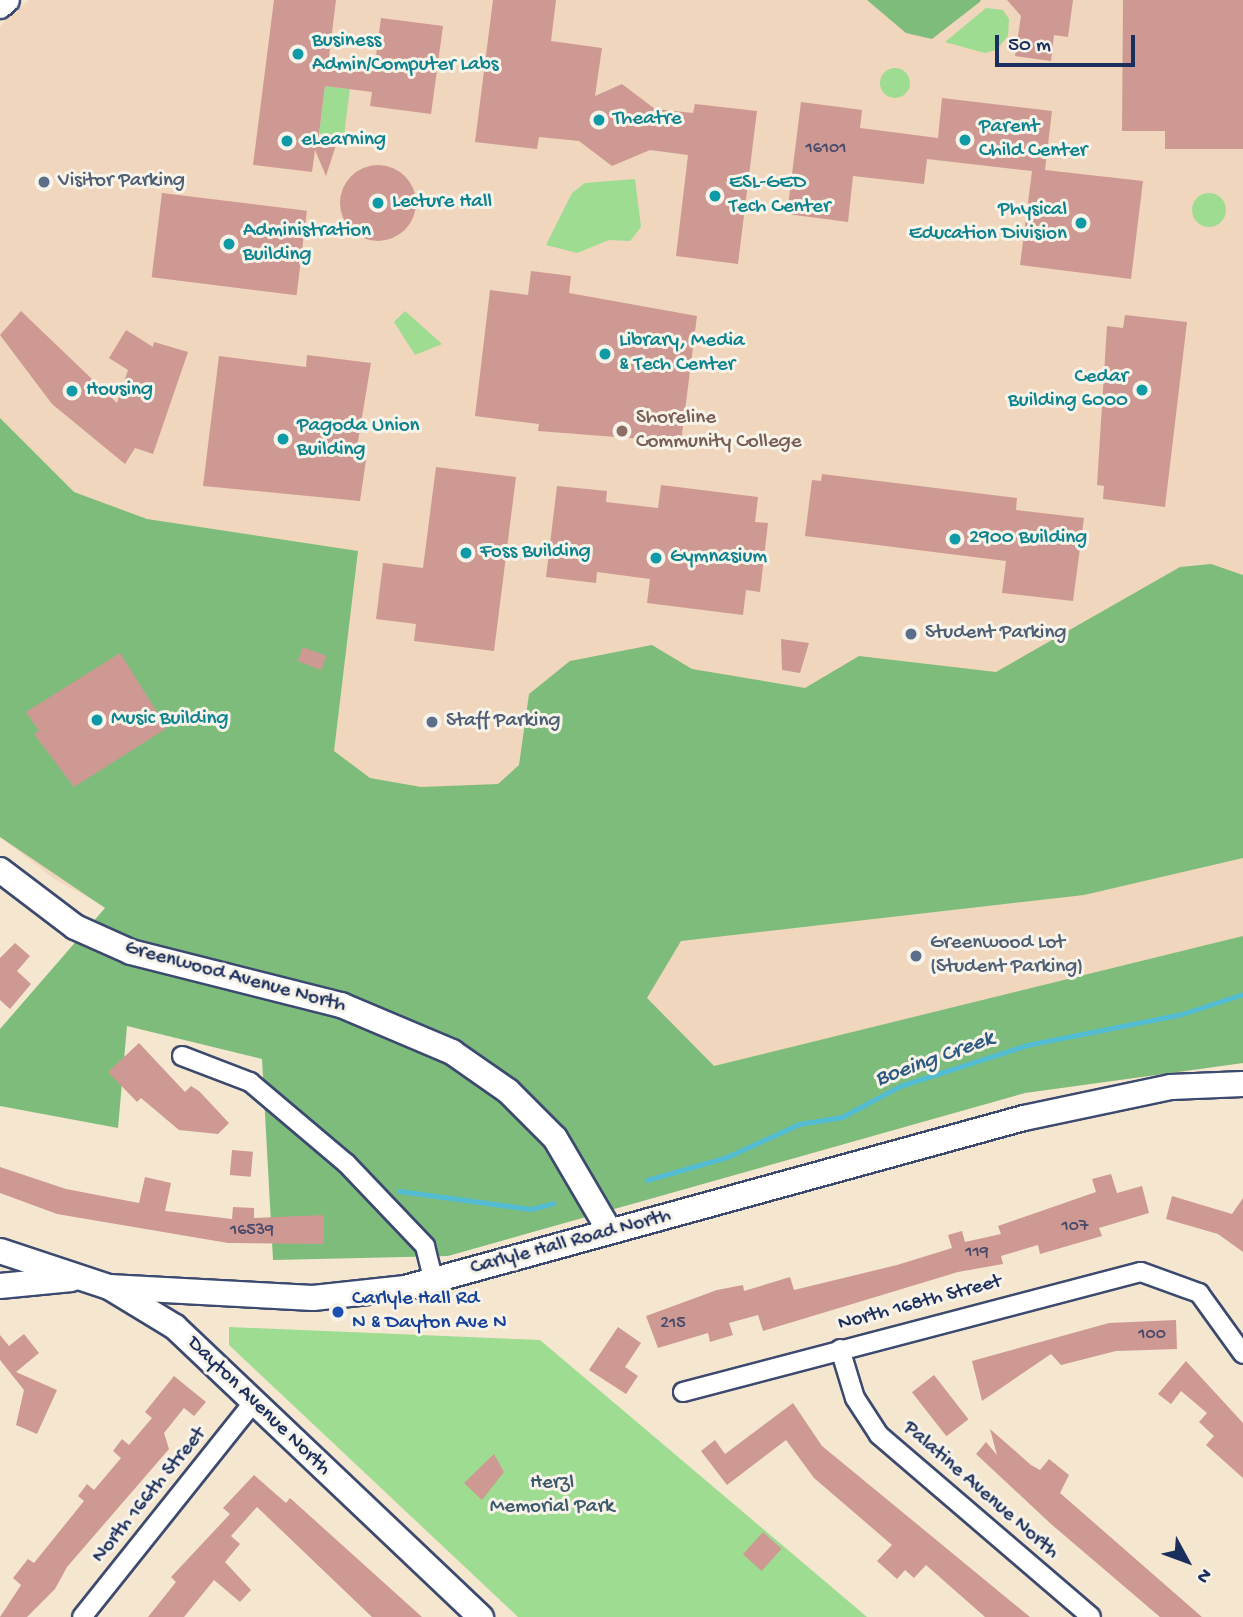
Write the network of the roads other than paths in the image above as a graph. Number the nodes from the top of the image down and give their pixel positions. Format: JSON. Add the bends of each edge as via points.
{"nodes":[{"id":1,"x":7,"y":0,"type":"edge"},
{"id":2,"x":0,"y":6,"type":"edge"},
{"id":3,"x":0,"y":870,"type":"edge"},
{"id":4,"x":182,"y":1056,"type":"dead end"},
{"id":5,"x":1243,"y":1084,"type":"edge"},
{"id":6,"x":609,"y":1230,"type":"junction"},
{"id":7,"x":0,"y":1251,"type":"edge"},
{"id":8,"x":77,"y":1278,"type":"junction"},
{"id":9,"x":434,"y":1281,"type":"junction"},
{"id":10,"x":0,"y":1286,"type":"edge"},
{"id":11,"x":109,"y":1287,"type":"junction"},
{"id":12,"x":201,"y":1296,"type":"junction"},
{"id":13,"x":181,"y":1333,"type":"junction"},
{"id":14,"x":840,"y":1349,"type":"junction"},
{"id":15,"x":1243,"y":1354,"type":"edge"},
{"id":16,"x":683,"y":1392,"type":"dead end"},
{"id":17,"x":253,"y":1403,"type":"junction"},
{"id":18,"x":468,"y":1613,"type":"edge"},
{"id":19,"x":82,"y":1617,"type":"edge"},
{"id":20,"x":1091,"y":1617,"type":"edge"}],
"edges":[{"from":1,"to":2,"type":"street"},
{"from":3,"to":6,"type":"street","name":"Greenwood Avenue North","via":[[75,927],[131,952],[341,1005],[452,1052],[508,1091],[555,1138]]},
{"from":4,"to":9,"type":"street","via":[[250,1082],[346,1163],[425,1246]]},
{"from":5,"to":6,"type":"street","name":"Carlyle Hall Road North","via":[[1171,1087],[1024,1118]]},
{"from":6,"to":9,"type":"street","name":"Carlyle Hall Road North"},
{"from":7,"to":8,"type":"street","name":"Dayton Avenue North"},
{"from":8,"to":10,"type":"street"},
{"from":8,"to":11,"type":"street","name":"Dayton Avenue North"},
{"from":9,"to":12,"type":"street","name":"Carlyle Hall Road North","via":[[359,1296]]},
{"from":11,"to":12,"type":"street","name":"Carlyle Hall Road North"},
{"from":11,"to":13,"type":"street","name":"Dayton Avenue North"},
{"from":12,"to":13,"type":"street","via":[[184,1311]]},
{"from":13,"to":17,"type":"street","name":"Dayton Avenue North"},
{"from":14,"to":15,"type":"street","name":"North 168th Street","via":[[1141,1272],[1171,1278],[1199,1293]]},
{"from":14,"to":16,"type":"street","name":"North 168th Street"},
{"from":14,"to":20,"type":"street","name":"Palatine Avenue North","via":[[855,1398],[879,1435]]},
{"from":17,"to":18,"type":"street","name":"Dayton Avenue North"},
{"from":17,"to":19,"type":"street","name":"North 166th Street"}]}
